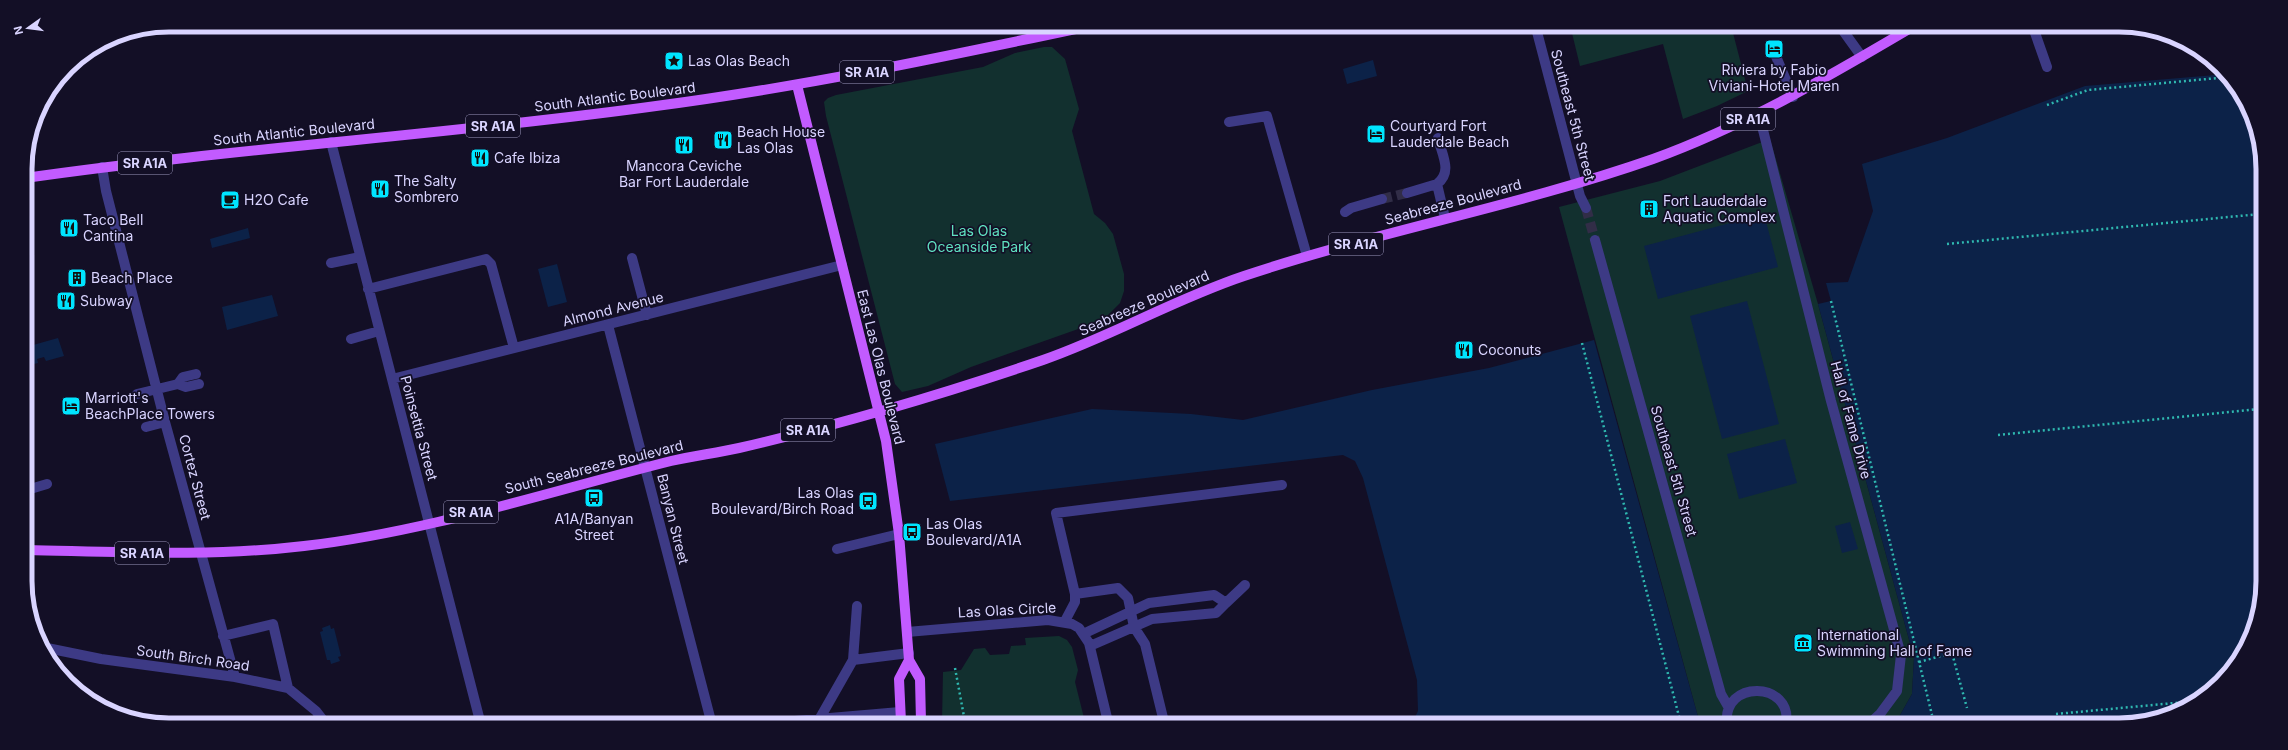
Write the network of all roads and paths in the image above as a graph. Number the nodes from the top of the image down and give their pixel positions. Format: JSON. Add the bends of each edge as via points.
{"nodes":[{"id":1,"x":1060,"y":32,"type":"edge"},
{"id":2,"x":1537,"y":32,"type":"edge"},
{"id":3,"x":1844,"y":32,"type":"dead end"},
{"id":4,"x":1904,"y":32,"type":"edge"},
{"id":5,"x":2035,"y":32,"type":"edge"},
{"id":6,"x":1775,"y":54,"type":"dead end"},
{"id":7,"x":1862,"y":57,"type":"junction"},
{"id":8,"x":2047,"y":67,"type":"dead end"},
{"id":9,"x":2221,"y":78,"type":"edge"},
{"id":10,"x":797,"y":85,"type":"junction"},
{"id":11,"x":1793,"y":98,"type":"junction"},
{"id":12,"x":2047,"y":104,"type":"dead end"},
{"id":13,"x":1759,"y":114,"type":"junction"},
{"id":14,"x":1229,"y":122,"type":"dead end"},
{"id":15,"x":1438,"y":138,"type":"dead end"},
{"id":16,"x":331,"y":142,"type":"junction"},
{"id":17,"x":102,"y":167,"type":"junction"},
{"id":18,"x":32,"y":177,"type":"edge"},
{"id":19,"x":1576,"y":183,"type":"junction"},
{"id":20,"x":1437,"y":184,"type":"junction"},
{"id":21,"x":1407,"y":193,"type":"tunnel mouth"},
{"id":22,"x":1382,"y":199,"type":"tunnel mouth"},
{"id":23,"x":1586,"y":208,"type":"tunnel mouth"},
{"id":24,"x":1345,"y":212,"type":"dead end"},
{"id":25,"x":2256,"y":214,"type":"edge"},
{"id":26,"x":1445,"y":218,"type":"junction"},
{"id":27,"x":1595,"y":240,"type":"tunnel mouth"},
{"id":28,"x":1947,"y":244,"type":"dead end"},
{"id":29,"x":1307,"y":256,"type":"junction"},
{"id":30,"x":360,"y":257,"type":"junction"},
{"id":31,"x":632,"y":258,"type":"dead end"},
{"id":32,"x":331,"y":263,"type":"dead end"},
{"id":33,"x":842,"y":265,"type":"junction"},
{"id":34,"x":368,"y":289,"type":"junction"},
{"id":35,"x":1831,"y":301,"type":"dead end"},
{"id":36,"x":647,"y":315,"type":"junction"},
{"id":37,"x":608,"y":325,"type":"junction"},
{"id":38,"x":379,"y":331,"type":"junction"},
{"id":39,"x":350,"y":339,"type":"dead end"},
{"id":40,"x":1582,"y":343,"type":"dead end"},
{"id":41,"x":514,"y":348,"type":"junction"},
{"id":42,"x":198,"y":379,"type":"dead end"},
{"id":43,"x":392,"y":379,"type":"junction"},
{"id":44,"x":157,"y":390,"type":"junction"},
{"id":45,"x":137,"y":394,"type":"dead end"},
{"id":46,"x":2256,"y":409,"type":"edge"},
{"id":47,"x":879,"y":412,"type":"junction"},
{"id":48,"x":165,"y":422,"type":"junction"},
{"id":49,"x":146,"y":427,"type":"dead end"},
{"id":50,"x":1998,"y":435,"type":"dead end"},
{"id":51,"x":646,"y":468,"type":"junction"},
{"id":52,"x":47,"y":484,"type":"dead end"},
{"id":53,"x":1282,"y":485,"type":"dead end"},
{"id":54,"x":32,"y":488,"type":"edge"},
{"id":55,"x":429,"y":523,"type":"junction"},
{"id":56,"x":899,"y":534,"type":"junction"},
{"id":57,"x":837,"y":549,"type":"dead end"},
{"id":58,"x":32,"y":550,"type":"edge"},
{"id":59,"x":200,"y":554,"type":"junction"},
{"id":60,"x":1244,"y":585,"type":"dead end"},
{"id":61,"x":1075,"y":594,"type":"junction"},
{"id":62,"x":1226,"y":603,"type":"junction"},
{"id":63,"x":857,"y":606,"type":"dead end"},
{"id":64,"x":1131,"y":612,"type":"junction"},
{"id":65,"x":1066,"y":621,"type":"junction"},
{"id":66,"x":1134,"y":627,"type":"junction"},
{"id":67,"x":908,"y":632,"type":"junction"},
{"id":68,"x":1084,"y":634,"type":"junction"},
{"id":69,"x":222,"y":636,"type":"junction"},
{"id":70,"x":1090,"y":646,"type":"junction"},
{"id":71,"x":50,"y":649,"type":"edge"},
{"id":72,"x":909,"y":656,"type":"junction"},
{"id":73,"x":853,"y":660,"type":"junction"},
{"id":74,"x":1919,"y":662,"type":"junction"},
{"id":75,"x":955,"y":668,"type":"dead end"},
{"id":76,"x":235,"y":677,"type":"junction"},
{"id":77,"x":288,"y":688,"type":"junction"},
{"id":78,"x":2182,"y":702,"type":"edge"},
{"id":79,"x":1729,"y":708,"type":"junction"},
{"id":80,"x":1967,"y":708,"type":"dead end"},
{"id":81,"x":2056,"y":714,"type":"dead end"},
{"id":82,"x":1932,"y":715,"type":"dead end"},
{"id":83,"x":901,"y":717,"type":"edge"},
{"id":84,"x":321,"y":718,"type":"edge"},
{"id":85,"x":479,"y":718,"type":"edge"},
{"id":86,"x":710,"y":718,"type":"edge"},
{"id":87,"x":820,"y":718,"type":"joint"},
{"id":88,"x":921,"y":718,"type":"edge"},
{"id":89,"x":964,"y":718,"type":"edge"},
{"id":90,"x":1107,"y":718,"type":"edge"},
{"id":91,"x":1163,"y":718,"type":"edge"},
{"id":92,"x":1679,"y":718,"type":"edge"},
{"id":93,"x":1728,"y":718,"type":"edge"},
{"id":94,"x":1786,"y":718,"type":"edge"},
{"id":95,"x":1876,"y":718,"type":"edge"}],
"edges":[{"from":1,"to":10,"type":"main road","name":"South Atlantic Boulevard","number":"SR A1A"},
{"from":2,"to":19,"type":"street","name":"Southeast 5th Street"},
{"from":3,"to":7,"type":"street"},
{"from":4,"to":7,"type":"main road","name":"Seabreeze Boulevard","number":"SR A1A"},
{"from":5,"to":8,"type":"street"},
{"from":6,"to":11,"type":"street"},
{"from":7,"to":11,"type":"main road","name":"Seabreeze Boulevard","number":"SR A1A"},
{"from":9,"to":12,"type":"path","via":[[2088,90]]},
{"from":10,"to":16,"type":"main road","name":"South Atlantic Boulevard","number":"SR A1A","via":[[580,116]]},
{"from":10,"to":33,"type":"main road","name":"East Las Olas Boulevard"},
{"from":11,"to":13,"type":"main road","name":"Seabreeze Boulevard","number":"SR A1A"},
{"from":13,"to":19,"type":"main road","name":"Seabreeze Boulevard","number":"SR A1A","via":[[1662,156]]},
{"from":13,"to":95,"type":"street","name":"Hall of Fame Drive","via":[[1831,401],[1902,655],[1897,691]]},
{"from":14,"to":29,"type":"street","via":[[1267,116]]},
{"from":15,"to":20,"type":"street","via":[[1447,172],[1445,179]]},
{"from":16,"to":17,"type":"main road","name":"South Atlantic Boulevard","number":"SR A1A"},
{"from":16,"to":30,"type":"street","name":"Poinsettia Street"},
{"from":17,"to":18,"type":"main road","name":"South Atlantic Boulevard","number":"SR A1A"},
{"from":17,"to":44,"type":"street","name":"Cortez Street"},
{"from":19,"to":23,"type":"street","name":"Southeast 5th Street"},
{"from":19,"to":26,"type":"main road","name":"Seabreeze Boulevard","number":"SR A1A"},
{"from":20,"to":21,"type":"street"},
{"from":20,"to":26,"type":"street"},
{"from":22,"to":24,"type":"street"},
{"from":25,"to":28,"type":"path"},
{"from":26,"to":29,"type":"main road","name":"Seabreeze Boulevard","number":"SR A1A"},
{"from":27,"to":79,"type":"street","name":"Southeast 5th Street","via":[[1721,694]]},
{"from":29,"to":47,"type":"main road","name":"Seabreeze Boulevard","number":"SR A1A","via":[[1217,285],[1046,359]]},
{"from":30,"to":32,"type":"street"},
{"from":30,"to":34,"type":"street","name":"Poinsettia Street"},
{"from":31,"to":36,"type":"street"},
{"from":33,"to":36,"type":"street","name":"Almond Avenue"},
{"from":33,"to":47,"type":"main road","name":"East Las Olas Boulevard"},
{"from":34,"to":38,"type":"street","name":"Poinsettia Street"},
{"from":34,"to":41,"type":"street","via":[[486,259],[491,264]]},
{"from":35,"to":74,"type":"path"},
{"from":36,"to":37,"type":"street","name":"Almond Avenue"},
{"from":37,"to":41,"type":"street","name":"Almond Avenue"},
{"from":37,"to":51,"type":"street","name":"Banyan Street"},
{"from":38,"to":39,"type":"street"},
{"from":38,"to":43,"type":"street","name":"Poinsettia Street"},
{"from":40,"to":92,"type":"path"},
{"from":41,"to":43,"type":"street","name":"Almond Avenue"},
{"from":42,"to":44,"type":"street","via":[[186,387],[178,384]]},
{"from":43,"to":55,"type":"street","name":"Poinsettia Street"},
{"from":44,"to":45,"type":"street"},
{"from":44,"to":48,"type":"street","name":"Cortez Street"},
{"from":46,"to":50,"type":"path"},
{"from":47,"to":51,"type":"main road","name":"South Seabreeze Boulevard","number":"SR A1A","via":[[738,448]]},
{"from":47,"to":56,"type":"main road","name":"East Las Olas Boulevard","via":[[886,441]]},
{"from":48,"to":49,"type":"street"},
{"from":48,"to":59,"type":"street","name":"Cortez Street"},
{"from":51,"to":55,"type":"main road","name":"South Seabreeze Boulevard","number":"SR A1A"},
{"from":51,"to":86,"type":"street","name":"Banyan Street"},
{"from":52,"to":54,"type":"street"},
{"from":53,"to":61,"type":"street","via":[[1056,513]]},
{"from":55,"to":59,"type":"main road","name":"South Seabreeze Boulevard","number":"SR A1A","via":[[331,543]]},
{"from":55,"to":85,"type":"street","name":"Poinsettia Street"},
{"from":56,"to":57,"type":"street"},
{"from":56,"to":67,"type":"main road","name":"East Las Olas Boulevard"},
{"from":58,"to":59,"type":"main road","name":"South Seabreeze Boulevard","number":"SR A1A"},
{"from":59,"to":69,"type":"street","name":"Cortez Street"},
{"from":60,"to":62,"type":"street"},
{"from":61,"to":64,"type":"street","via":[[1118,588],[1128,598]]},
{"from":61,"to":65,"type":"street","via":[[1076,602]]},
{"from":62,"to":64,"type":"street","via":[[1214,595],[1149,603]]},
{"from":62,"to":66,"type":"street","via":[[1216,613],[1152,620]]},
{"from":63,"to":73,"type":"street"},
{"from":64,"to":66,"type":"street"},
{"from":64,"to":68,"type":"street"},
{"from":65,"to":67,"type":"street","name":"Las Olas Circle","via":[[1048,620]]},
{"from":65,"to":68,"type":"street","name":"Las Olas Circle"},
{"from":66,"to":70,"type":"street"},
{"from":66,"to":91,"type":"street","via":[[1145,644]]},
{"from":67,"to":72,"type":"main road","name":"East Las Olas Boulevard"},
{"from":68,"to":70,"type":"street","name":"Las Olas Circle"},
{"from":69,"to":76,"type":"street","name":"Cortez Street"},
{"from":69,"to":77,"type":"street","via":[[273,624]]},
{"from":70,"to":90,"type":"street","name":"Las Olas Circle"},
{"from":71,"to":76,"type":"street","name":"South Birch Road","via":[[101,659]]},
{"from":72,"to":73,"type":"street"},
{"from":72,"to":83,"type":"main road","via":[[899,679]]},
{"from":72,"to":88,"type":"main road","name":"East Las Olas Boulevard","via":[[920,678]]},
{"from":73,"to":87,"type":"street"},
{"from":74,"to":80,"type":"path","via":[[1952,653]]},
{"from":74,"to":82,"type":"path"},
{"from":75,"to":89,"type":"path"},
{"from":76,"to":77,"type":"street","name":"South Birch Road"},
{"from":77,"to":84,"type":"street","name":"South Birch Road"},
{"from":78,"to":81,"type":"path"},
{"from":79,"to":93,"type":"street"},
{"from":79,"to":94,"type":"street","via":[[1742,694],[1752,690],[1763,690],[1780,701]]},
{"from":83,"to":87,"type":"street"}]}
